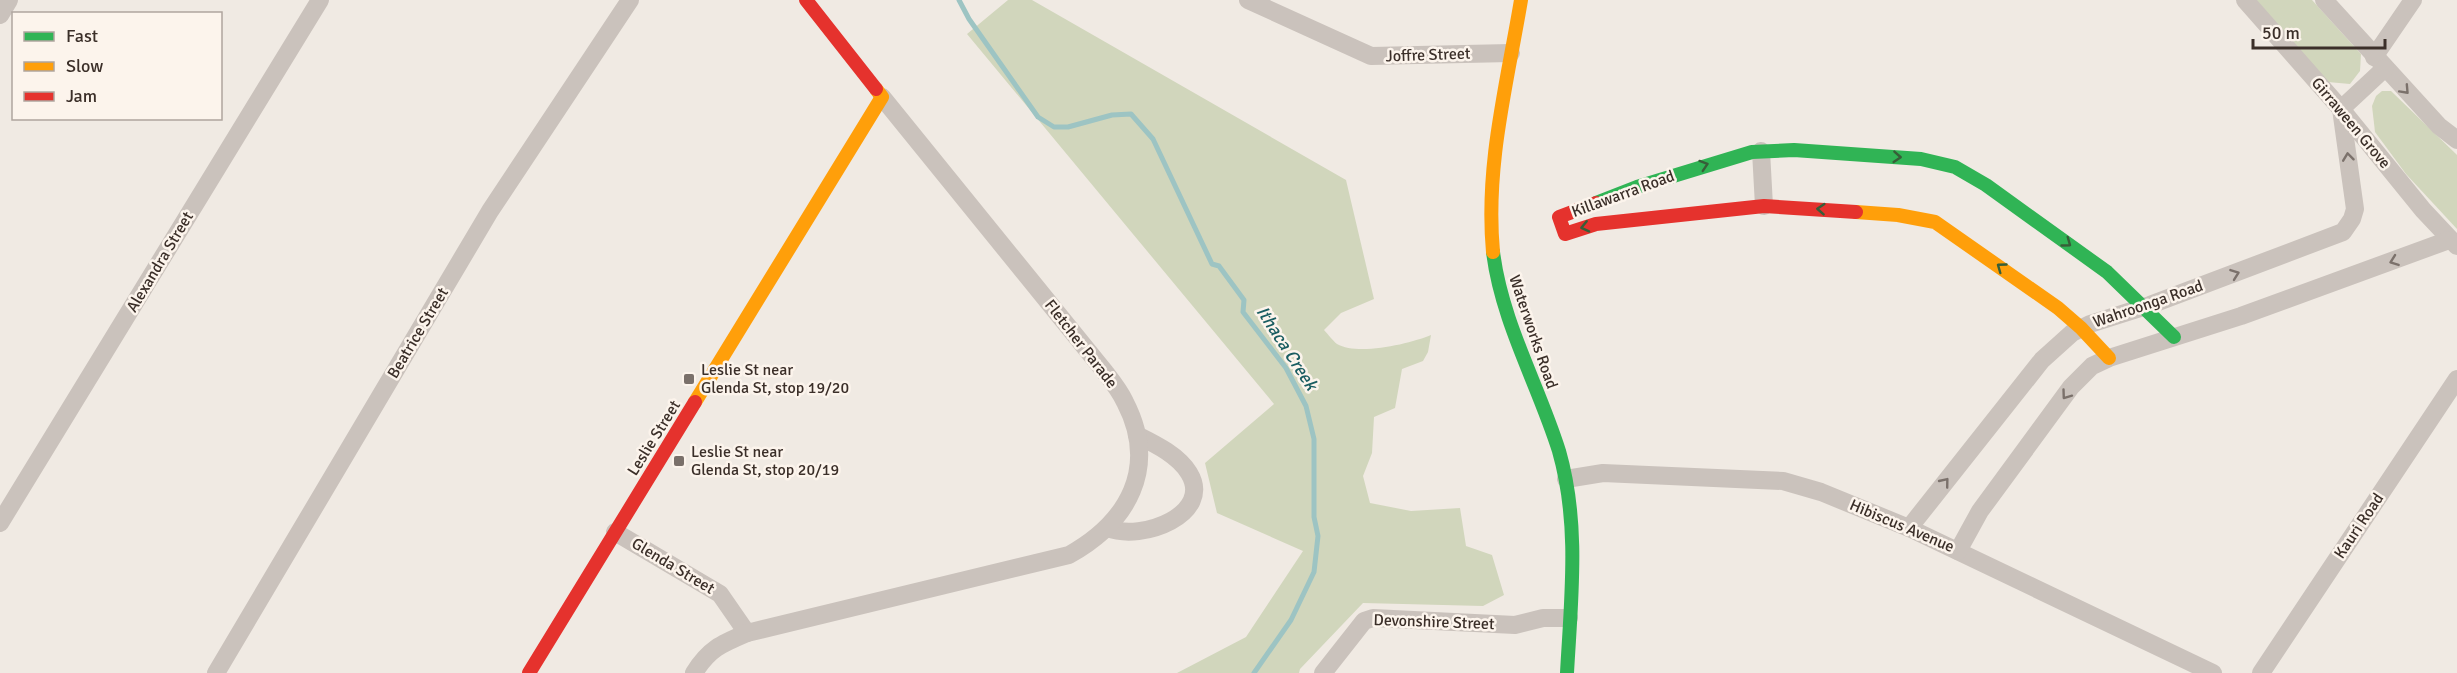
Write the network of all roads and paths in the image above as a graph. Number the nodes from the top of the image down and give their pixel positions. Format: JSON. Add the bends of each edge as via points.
{"nodes":[{"id":1,"x":9,"y":0,"type":"edge"},
{"id":2,"x":320,"y":0,"type":"edge"},
{"id":3,"x":630,"y":0,"type":"edge"},
{"id":4,"x":806,"y":0,"type":"edge"},
{"id":5,"x":1521,"y":0,"type":"edge"},
{"id":6,"x":2245,"y":0,"type":"edge"},
{"id":7,"x":2324,"y":0,"type":"edge"},
{"id":8,"x":2413,"y":0,"type":"edge"},
{"id":9,"x":1259,"y":2,"type":"edge"},
{"id":10,"x":0,"y":15,"type":"edge"},
{"id":11,"x":1511,"y":52,"type":"junction"},
{"id":12,"x":2380,"y":62,"type":"junction"},
{"id":13,"x":882,"y":97,"type":"junction"},
{"id":14,"x":2342,"y":110,"type":"junction"},
{"id":15,"x":2457,"y":140,"type":"edge"},
{"id":16,"x":1761,"y":151,"type":"junction"},
{"id":17,"x":1609,"y":197,"type":"junction"},
{"id":18,"x":1764,"y":206,"type":"junction"},
{"id":19,"x":1627,"y":220,"type":"junction"},
{"id":20,"x":2453,"y":243,"type":"edge"},
{"id":21,"x":2142,"y":308,"type":"junction"},
{"id":22,"x":2081,"y":328,"type":"junction"},
{"id":23,"x":2174,"y":338,"type":"junction"},
{"id":24,"x":2109,"y":358,"type":"junction"},
{"id":25,"x":2457,"y":379,"type":"edge"},
{"id":26,"x":1137,"y":435,"type":"junction"},
{"id":27,"x":1566,"y":479,"type":"junction"},
{"id":28,"x":0,"y":523,"type":"edge"},
{"id":29,"x":1108,"y":528,"type":"junction"},
{"id":30,"x":1909,"y":528,"type":"junction"},
{"id":31,"x":615,"y":531,"type":"junction"},
{"id":32,"x":1958,"y":551,"type":"junction"},
{"id":33,"x":1569,"y":618,"type":"junction"},
{"id":34,"x":747,"y":633,"type":"junction"},
{"id":35,"x":216,"y":673,"type":"edge"},
{"id":36,"x":529,"y":673,"type":"edge"},
{"id":37,"x":694,"y":673,"type":"edge"},
{"id":38,"x":1323,"y":673,"type":"edge"},
{"id":39,"x":1567,"y":673,"type":"edge"},
{"id":40,"x":2213,"y":673,"type":"edge"},
{"id":41,"x":2261,"y":673,"type":"edge"}],
"edges":[{"from":1,"to":10,"type":"street"},
{"from":2,"to":28,"type":"street","name":"Alexandra Street"},
{"from":3,"to":35,"type":"street","name":"Beatrice Street","via":[[490,211]]},
{"from":4,"to":13,"type":"street","name":"Fletcher Parade"},
{"from":5,"to":11,"type":"street","name":"Waterworks Road"},
{"from":6,"to":14,"type":"street","name":"Girraween Grove"},
{"from":7,"to":12,"type":"street"},
{"from":8,"to":12,"type":"street"},
{"from":9,"to":11,"type":"street","name":"Joffre Street","via":[[1371,56]]},
{"from":11,"to":27,"type":"street","name":"Waterworks Road","via":[[1492,165],[1489,214],[1493,256],[1508,317]]},
{"from":12,"to":14,"type":"street"},
{"from":12,"to":15,"type":"street","one_way":true},
{"from":13,"to":26,"type":"street","name":"Fletcher Parade","via":[[1105,372],[1126,402]]},
{"from":13,"to":31,"type":"street","name":"Leslie Street"},
{"from":14,"to":20,"type":"street","name":"Girraween Grove"},
{"from":21,"to":14,"type":"street","name":"Wahroonga Road","one_way":true,"via":[[2343,232],[2355,209]]},
{"from":17,"to":16,"type":"street","name":"Killawarra Road","one_way":true,"via":[[1725,158]]},
{"from":16,"to":18,"type":"street"},
{"from":16,"to":21,"type":"street","name":"Killawarra Road","one_way":true,"via":[[1921,159],[1955,167],[2107,272]]},
{"from":17,"to":19,"type":"street","via":[[1614,213]]},
{"from":19,"to":17,"type":"street","name":"Killawarra Road","one_way":true,"via":[[1582,227],[1565,234],[1558,217]]},
{"from":18,"to":19,"type":"street","name":"Killawarra Road"},
{"from":22,"to":18,"type":"street","name":"Killawarra Road","one_way":true,"via":[[1935,222],[1898,215]]},
{"from":20,"to":23,"type":"street","one_way":true},
{"from":21,"to":22,"type":"street","name":"Wahroonga Road"},
{"from":21,"to":23,"type":"street","name":"Killawarra Road"},
{"from":22,"to":24,"type":"street","name":"Killawarra Road"},
{"from":30,"to":22,"type":"street","name":"Wahroonga Road","one_way":true,"via":[[2042,360]]},
{"from":23,"to":24,"type":"street"},
{"from":24,"to":32,"type":"street","one_way":true,"via":[[2087,370],[2071,387],[1980,511]]},
{"from":25,"to":41,"type":"street","name":"Kauri Road"},
{"from":26,"to":29,"type":"street","name":"Fletcher Parade","via":[[1139,459],[1135,482],[1127,503]]},
{"from":26,"to":29,"type":"street","via":[[1158,445],[1181,464],[1193,483],[1192,496],[1184,511],[1156,529],[1119,533]]},
{"from":27,"to":30,"type":"street","name":"Hibiscus Avenue","via":[[1603,473],[1783,481]]},
{"from":27,"to":33,"type":"street","name":"Waterworks Road","via":[[1572,530]]},
{"from":29,"to":34,"type":"street","name":"Fletcher Parade","via":[[1069,555]]},
{"from":30,"to":32,"type":"street","name":"Hibiscus Avenue"},
{"from":31,"to":34,"type":"street","name":"Glenda Street","via":[[720,594]]},
{"from":31,"to":36,"type":"street","name":"Leslie Street"},
{"from":32,"to":40,"type":"street","name":"Hibiscus Avenue"},
{"from":33,"to":38,"type":"street","name":"Devonshire Street","via":[[1543,618],[1515,625],[1373,618],[1364,621]]},
{"from":33,"to":39,"type":"street","name":"Waterworks Road"},
{"from":34,"to":37,"type":"street","name":"Fletcher Parade","via":[[719,644]]}]}
